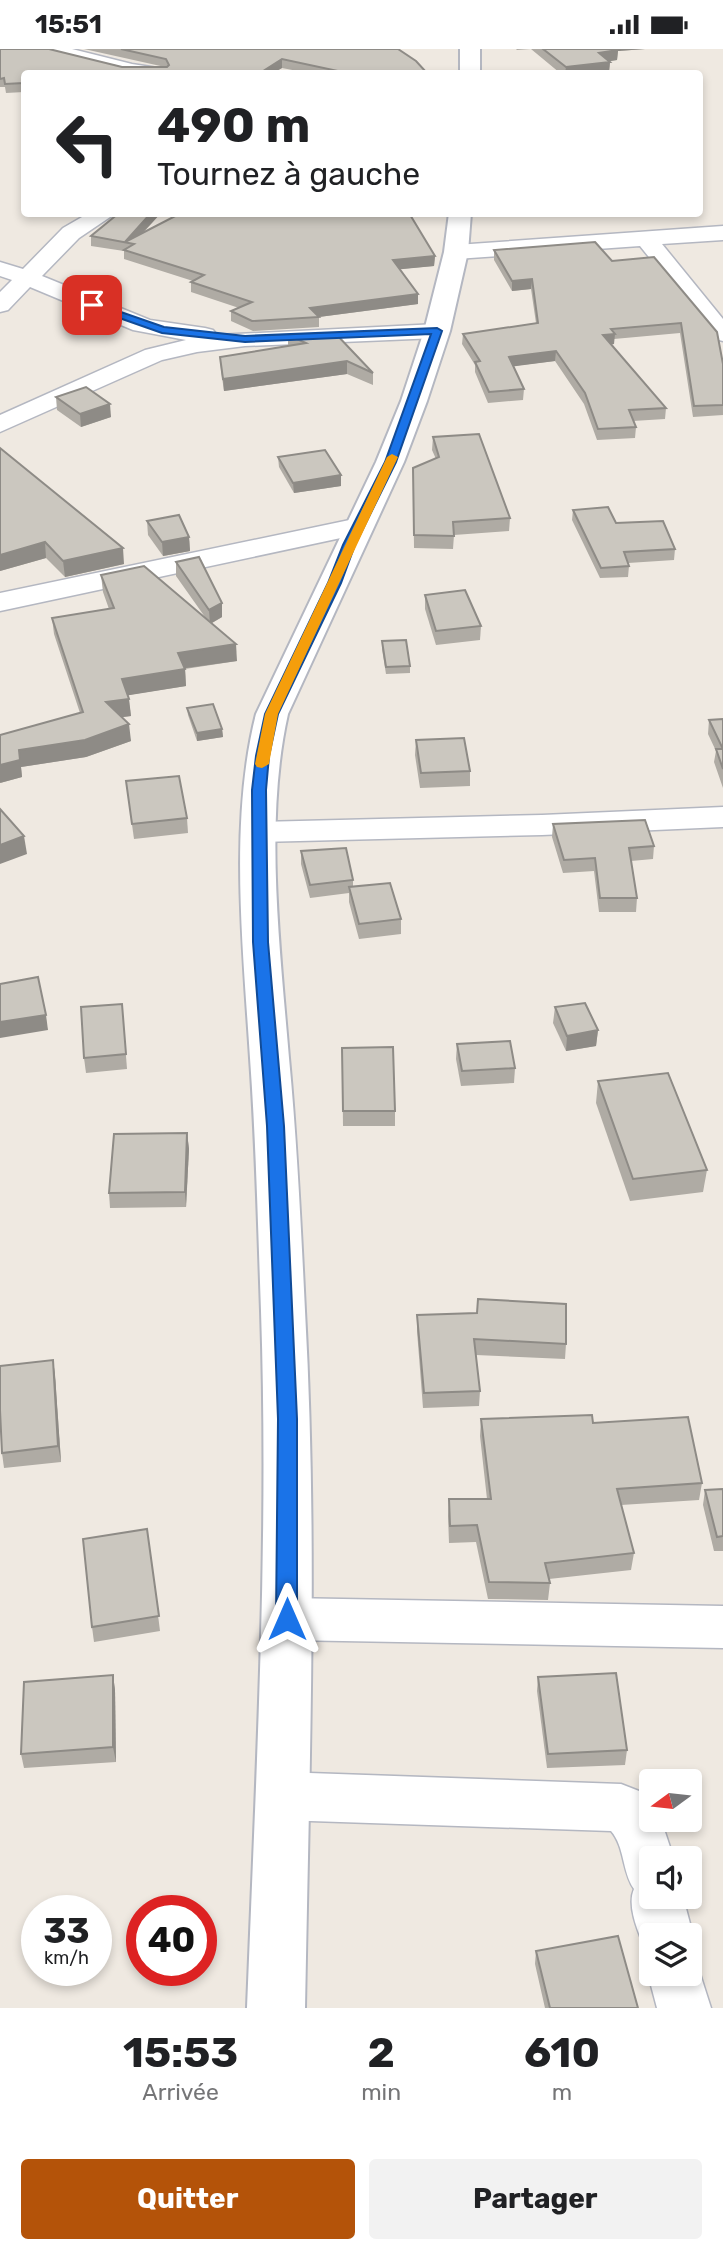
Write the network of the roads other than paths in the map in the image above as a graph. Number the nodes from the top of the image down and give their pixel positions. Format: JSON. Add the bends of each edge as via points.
{"nodes":[{"id":1,"x":50,"y":49,"type":"edge"},
{"id":2,"x":470,"y":49,"type":"edge"},
{"id":3,"x":132,"y":70,"type":"edge"},
{"id":4,"x":470,"y":70,"type":"edge"},
{"id":5,"x":98,"y":217,"type":"edge"},
{"id":6,"x":458,"y":233,"type":"edge"},
{"id":7,"x":723,"y":233,"type":"edge"},
{"id":8,"x":647,"y":240,"type":"junction"},
{"id":9,"x":0,"y":269,"type":"edge"},
{"id":10,"x":28,"y":277,"type":"junction"},
{"id":11,"x":0,"y":305,"type":"edge"},
{"id":12,"x":437,"y":331,"type":"junction"},
{"id":13,"x":723,"y":334,"type":"edge"},
{"id":14,"x":245,"y":339,"type":"junction"},
{"id":15,"x":0,"y":424,"type":"edge"},
{"id":16,"x":354,"y":536,"type":"junction"},
{"id":17,"x":0,"y":602,"type":"edge"},
{"id":18,"x":0,"y":621,"type":"edge"},
{"id":19,"x":723,"y":817,"type":"edge"},
{"id":20,"x":259,"y":832,"type":"junction"},
{"id":21,"x":287,"y":1619,"type":"junction"},
{"id":22,"x":723,"y":1627,"type":"edge"},
{"id":23,"x":281,"y":1796,"type":"junction"},
{"id":24,"x":645,"y":1846,"type":"edge"},
{"id":25,"x":679,"y":1986,"type":"edge"},
{"id":26,"x":276,"y":2008,"type":"edge"},
{"id":27,"x":684,"y":2008,"type":"edge"}],
"edges":[{"from":1,"to":3,"type":"street"},
{"from":2,"to":4,"type":"street"},
{"from":5,"to":10,"type":"street","via":[[71,233]]},
{"from":6,"to":8,"type":"street"},
{"from":6,"to":12,"type":"street"},
{"from":7,"to":8,"type":"street"},
{"from":8,"to":13,"type":"street"},
{"from":9,"to":10,"type":"street"},
{"from":10,"to":11,"type":"street"},
{"from":10,"to":14,"type":"street","via":[[162,330]]},
{"from":12,"to":14,"type":"street"},
{"from":12,"to":16,"type":"street","via":[[390,462]]},
{"from":14,"to":15,"type":"street","via":[[154,355]]},
{"from":16,"to":17,"type":"street"},
{"from":16,"to":18,"type":"street"},
{"from":16,"to":20,"type":"street","via":[[272,714],[262,756]]},
{"from":19,"to":20,"type":"street"},
{"from":20,"to":21,"type":"street","via":[[288,1419]]},
{"from":21,"to":22,"type":"street"},
{"from":21,"to":23,"type":"street"},
{"from":23,"to":24,"type":"street","via":[[621,1808],[640,1826]]},
{"from":23,"to":26,"type":"street"},
{"from":25,"to":27,"type":"street"}]}
